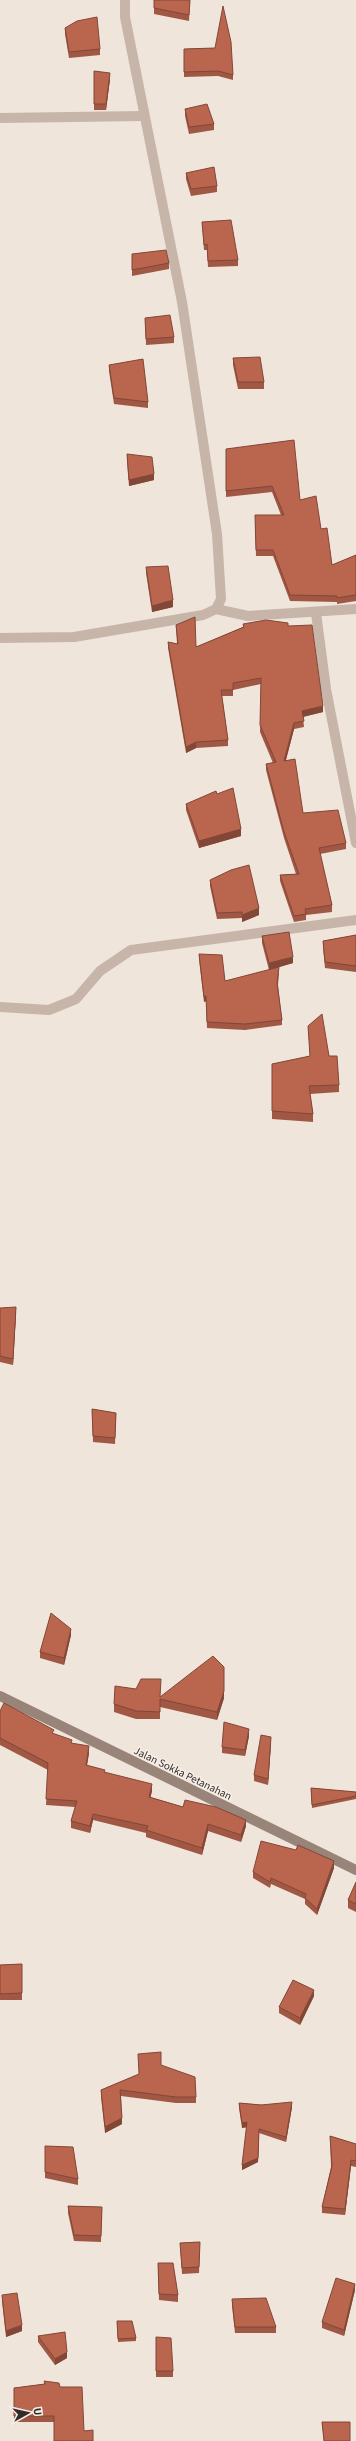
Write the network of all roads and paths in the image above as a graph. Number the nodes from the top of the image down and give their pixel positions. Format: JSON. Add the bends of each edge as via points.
{"nodes":[{"id":1,"x":125,"y":0,"type":"edge"},
{"id":2,"x":144,"y":116,"type":"junction"},
{"id":3,"x":0,"y":118,"type":"edge"},
{"id":4,"x":216,"y":609,"type":"junction"},
{"id":5,"x":356,"y":609,"type":"edge"},
{"id":6,"x":316,"y":613,"type":"junction"},
{"id":7,"x":0,"y":638,"type":"edge"},
{"id":8,"x":356,"y":843,"type":"edge"},
{"id":9,"x":356,"y":920,"type":"edge"},
{"id":10,"x":0,"y":1007,"type":"edge"},
{"id":11,"x":0,"y":1696,"type":"edge"},
{"id":12,"x":356,"y":1870,"type":"edge"}],
"edges":[{"from":1,"to":2,"type":"street","via":[[125,17]]},
{"from":2,"to":3,"type":"street"},
{"from":2,"to":4,"type":"street","via":[[182,302],[217,534],[222,582],[221,598]]},
{"from":4,"to":6,"type":"street","via":[[248,616]]},
{"from":4,"to":7,"type":"street","via":[[203,615],[74,637]]},
{"from":5,"to":6,"type":"street"},
{"from":6,"to":8,"type":"street","via":[[326,689]]},
{"from":9,"to":10,"type":"street","via":[[131,950],[100,971],[76,999],[49,1010]]},
{"from":11,"to":12,"type":"main road","name":"Jalan Sokka Petanahan"}]}
